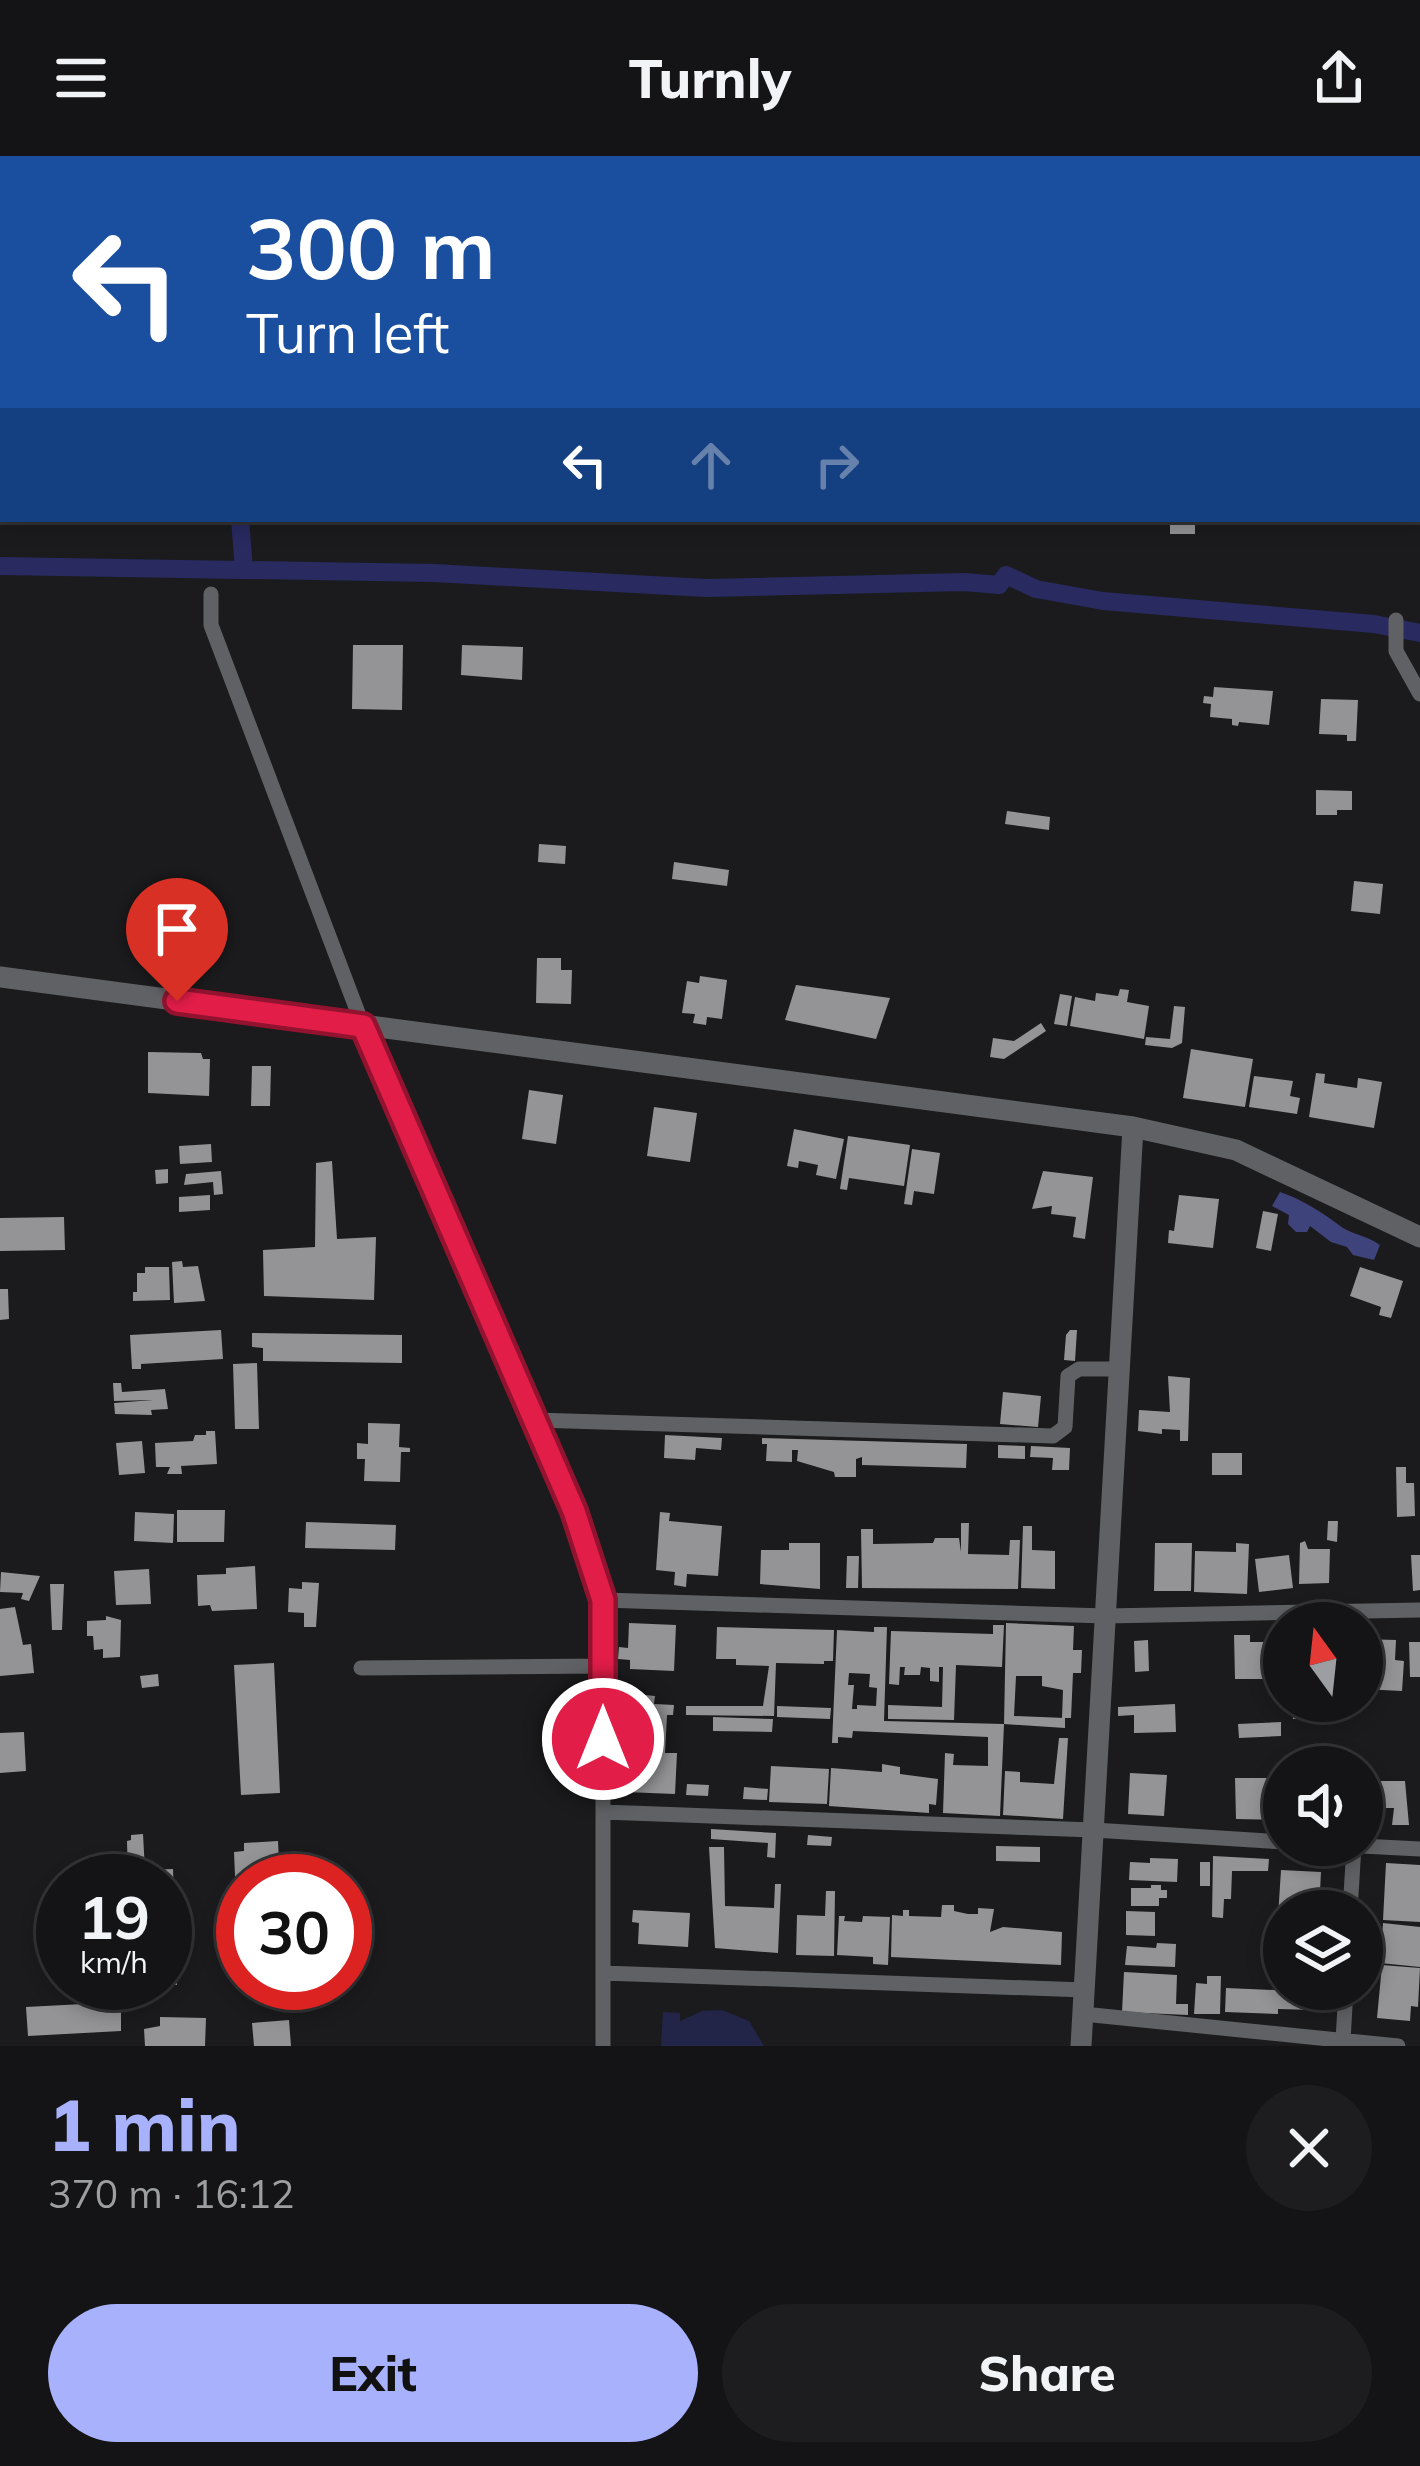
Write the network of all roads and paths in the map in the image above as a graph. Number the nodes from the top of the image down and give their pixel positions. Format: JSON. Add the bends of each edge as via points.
{"nodes":[{"id":1,"x":212,"y":594,"type":"dead end"},
{"id":2,"x":1396,"y":620,"type":"dead end"},
{"id":3,"x":1420,"y":694,"type":"edge"},
{"id":4,"x":0,"y":977,"type":"edge"},
{"id":5,"x":363,"y":1026,"type":"junction"},
{"id":6,"x":1133,"y":1126,"type":"junction"},
{"id":7,"x":1420,"y":1237,"type":"edge"},
{"id":8,"x":1119,"y":1369,"type":"junction"},
{"id":9,"x":535,"y":1420,"type":"junction"},
{"id":10,"x":603,"y":1600,"type":"junction"},
{"id":11,"x":1420,"y":1610,"type":"edge"},
{"id":12,"x":1106,"y":1616,"type":"junction"},
{"id":13,"x":603,"y":1666,"type":"junction"},
{"id":14,"x":361,"y":1668,"type":"dead end"},
{"id":15,"x":603,"y":1812,"type":"junction"},
{"id":16,"x":1094,"y":1830,"type":"junction"},
{"id":17,"x":1263,"y":1840,"type":"edge"},
{"id":18,"x":1383,"y":1847,"type":"edge"},
{"id":19,"x":1420,"y":1849,"type":"edge"},
{"id":20,"x":603,"y":1972,"type":"junction"},
{"id":21,"x":1084,"y":1990,"type":"junction"},
{"id":22,"x":1345,"y":2010,"type":"edge"},
{"id":23,"x":1083,"y":2014,"type":"junction"},
{"id":24,"x":1343,"y":2041,"type":"junction"},
{"id":25,"x":603,"y":2046,"type":"edge"},
{"id":26,"x":1081,"y":2046,"type":"edge"},
{"id":27,"x":1398,"y":2046,"type":"edge"}],
"edges":[{"from":1,"to":5,"type":"street","via":[[212,625]]},
{"from":2,"to":3,"type":"street","via":[[1396,651]]},
{"from":4,"to":5,"type":"main road"},
{"from":5,"to":6,"type":"main road"},
{"from":5,"to":9,"type":"street"},
{"from":6,"to":7,"type":"main road","via":[[1236,1150]]},
{"from":6,"to":8,"type":"main road"},
{"from":8,"to":9,"type":"street","via":[[1068,1376],[1065,1427],[1053,1436]]},
{"from":8,"to":12,"type":"main road"},
{"from":9,"to":10,"type":"street"},
{"from":10,"to":12,"type":"street"},
{"from":10,"to":13,"type":"street"},
{"from":11,"to":12,"type":"street"},
{"from":12,"to":16,"type":"main road"},
{"from":13,"to":14,"type":"street"},
{"from":13,"to":15,"type":"street"},
{"from":15,"to":16,"type":"street"},
{"from":15,"to":20,"type":"street"},
{"from":16,"to":17,"type":"street"},
{"from":16,"to":21,"type":"main road"},
{"from":18,"to":19,"type":"street"},
{"from":20,"to":21,"type":"street"},
{"from":20,"to":25,"type":"street"},
{"from":21,"to":23,"type":"main road"},
{"from":22,"to":24,"type":"street"},
{"from":23,"to":24,"type":"street"},
{"from":23,"to":26,"type":"main road"},
{"from":24,"to":27,"type":"street"}]}
